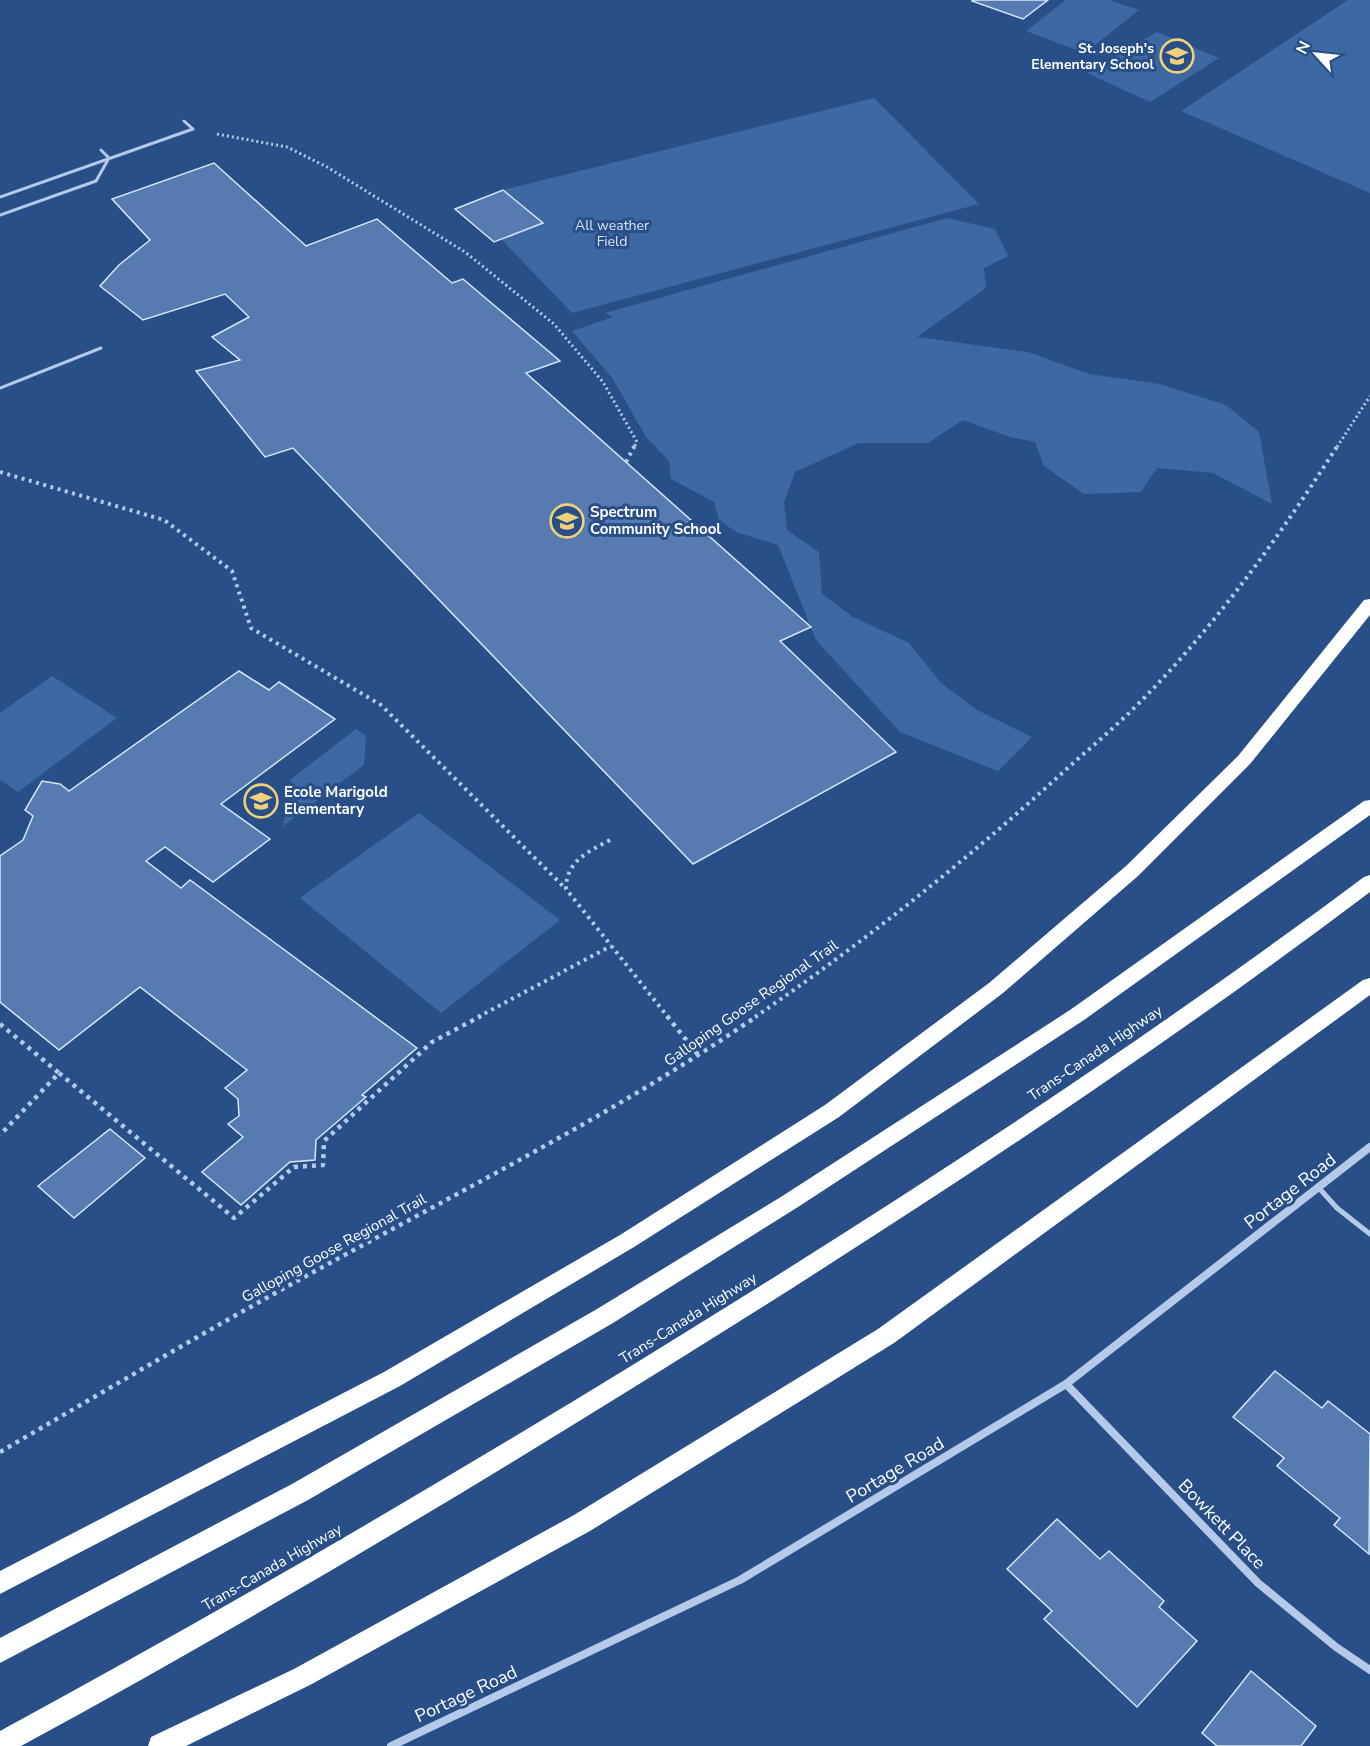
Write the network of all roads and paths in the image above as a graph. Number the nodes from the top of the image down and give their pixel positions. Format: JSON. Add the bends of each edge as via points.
{"nodes":[{"id":1,"x":184,"y":121,"type":"dead end"},
{"id":2,"x":193,"y":129,"type":"junction"},
{"id":3,"x":101,"y":150,"type":"dead end"},
{"id":4,"x":109,"y":158,"type":"junction"},
{"id":5,"x":0,"y":196,"type":"edge"},
{"id":6,"x":0,"y":215,"type":"edge"},
{"id":7,"x":101,"y":348,"type":"dead end"},
{"id":8,"x":0,"y":388,"type":"edge"},
{"id":9,"x":1370,"y":396,"type":"edge"},
{"id":10,"x":626,"y":462,"type":"dead end"},
{"id":11,"x":0,"y":472,"type":"edge"},
{"id":12,"x":1370,"y":604,"type":"edge"},
{"id":13,"x":1370,"y":806,"type":"edge"},
{"id":14,"x":610,"y":840,"type":"dead end"},
{"id":15,"x":1370,"y":882,"type":"edge"},
{"id":16,"x":566,"y":889,"type":"junction"},
{"id":17,"x":611,"y":946,"type":"junction"},
{"id":18,"x":1370,"y":985,"type":"edge"},
{"id":19,"x":0,"y":1024,"type":"edge"},
{"id":20,"x":699,"y":1056,"type":"junction"},
{"id":21,"x":59,"y":1073,"type":"junction"},
{"id":22,"x":0,"y":1136,"type":"edge"},
{"id":23,"x":1370,"y":1147,"type":"edge"},
{"id":24,"x":1318,"y":1188,"type":"junction"},
{"id":25,"x":1370,"y":1234,"type":"edge"},
{"id":26,"x":1066,"y":1384,"type":"junction"},
{"id":27,"x":0,"y":1452,"type":"edge"},
{"id":28,"x":0,"y":1583,"type":"edge"},
{"id":29,"x":0,"y":1651,"type":"edge"},
{"id":30,"x":1370,"y":1670,"type":"edge"},
{"id":31,"x":0,"y":1744,"type":"edge"},
{"id":32,"x":160,"y":1746,"type":"edge"},
{"id":33,"x":391,"y":1746,"type":"edge"}],
"edges":[{"from":1,"to":2,"type":"lane"},
{"from":2,"to":4,"type":"lane"},
{"from":2,"to":10,"type":"path","via":[[287,147],[327,166],[465,252],[554,324],[603,382],[637,442]]},
{"from":3,"to":4,"type":"lane"},
{"from":4,"to":5,"type":"lane"},
{"from":4,"to":6,"type":"lane","via":[[96,181]]},
{"from":7,"to":8,"type":"lane"},
{"from":9,"to":20,"type":"path","name":"Galloping Goose Regional Trail","via":[[1286,526],[1211,623],[1144,698],[956,866],[799,987]]},
{"from":11,"to":16,"type":"path","via":[[164,520],[232,571],[251,628],[381,705]]},
{"from":12,"to":28,"type":"highway","via":[[1244,760],[1132,871],[996,988],[832,1111],[627,1241],[392,1379]]},
{"from":13,"to":29,"type":"highway","via":[[1077,1015],[791,1202],[300,1492]]},
{"from":14,"to":16,"type":"path","via":[[572,864],[565,879]]},
{"from":15,"to":31,"type":"highway","name":"Trans-Canada Highway","via":[[1123,1062],[829,1255],[496,1462],[100,1691]]},
{"from":16,"to":17,"type":"path"},
{"from":17,"to":20,"type":"path"},
{"from":17,"to":21,"type":"path","via":[[432,1042],[324,1141],[323,1165],[294,1167],[234,1218]]},
{"from":18,"to":32,"type":"highway","via":[[886,1336],[582,1523],[302,1677]]},
{"from":19,"to":21,"type":"path"},
{"from":20,"to":27,"type":"path","name":"Galloping Goose Regional Trail"},
{"from":21,"to":22,"type":"path"},
{"from":23,"to":24,"type":"street","name":"Portage Road"},
{"from":24,"to":25,"type":"lane"},
{"from":24,"to":26,"type":"street","name":"Portage Road"},
{"from":26,"to":30,"type":"street","name":"Bowkett Place","via":[[1258,1583]]},
{"from":26,"to":33,"type":"street","name":"Portage Road","via":[[740,1580]]}]}
